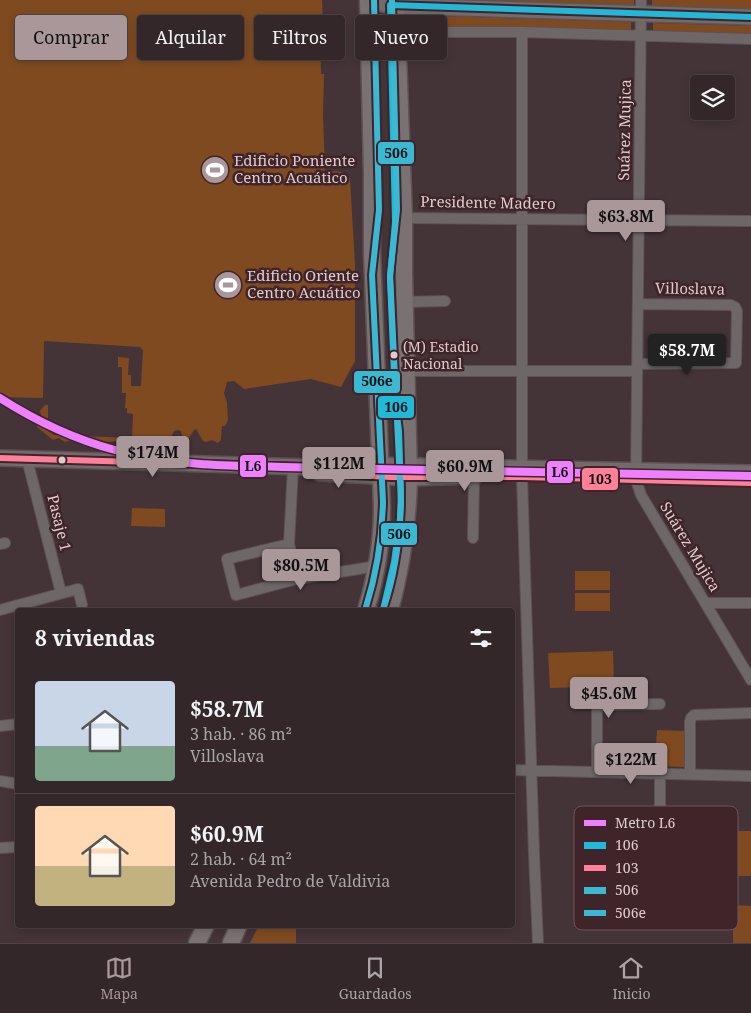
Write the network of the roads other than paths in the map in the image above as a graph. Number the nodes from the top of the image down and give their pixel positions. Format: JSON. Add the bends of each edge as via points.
{"nodes":[{"id":1,"x":369,"y":0,"type":"edge"},
{"id":2,"x":396,"y":3,"type":"edge"},
{"id":3,"x":425,"y":7,"type":"junction"},
{"id":4,"x":641,"y":7,"type":"edge"},
{"id":5,"x":751,"y":17,"type":"edge"},
{"id":6,"x":522,"y":32,"type":"junction"},
{"id":7,"x":641,"y":35,"type":"junction"},
{"id":8,"x":751,"y":39,"type":"edge"},
{"id":9,"x":404,"y":218,"type":"junction"},
{"id":10,"x":522,"y":219,"type":"junction"},
{"id":11,"x":639,"y":220,"type":"junction"},
{"id":12,"x":751,"y":221,"type":"edge"},
{"id":13,"x":445,"y":301,"type":"dead end"},
{"id":14,"x":405,"y":302,"type":"junction"},
{"id":15,"x":638,"y":304,"type":"junction"},
{"id":16,"x":637,"y":368,"type":"junction"},
{"id":17,"x":406,"y":371,"type":"junction"},
{"id":18,"x":522,"y":371,"type":"junction"},
{"id":19,"x":0,"y":458,"type":"edge"},
{"id":20,"x":27,"y":459,"type":"junction"},
{"id":21,"x":300,"y":467,"type":"junction"},
{"id":22,"x":381,"y":471,"type":"junction"},
{"id":23,"x":409,"y":471,"type":"junction"},
{"id":24,"x":522,"y":472,"type":"junction"},
{"id":25,"x":751,"y":473,"type":"edge"},
{"id":26,"x":636,"y":475,"type":"junction"},
{"id":27,"x":474,"y":476,"type":"junction"},
{"id":28,"x":751,"y":483,"type":"edge"},
{"id":29,"x":473,"y":538,"type":"dead end"},
{"id":30,"x":289,"y":544,"type":"junction"},
{"id":31,"x":377,"y":566,"type":"junction"},
{"id":32,"x":297,"y":580,"type":"junction"},
{"id":33,"x":61,"y":593,"type":"junction"},
{"id":34,"x":706,"y":603,"type":"junction"},
{"id":35,"x":751,"y":603,"type":"edge"},
{"id":36,"x":82,"y":606,"type":"dead end"},
{"id":37,"x":366,"y":608,"type":"edge"},
{"id":38,"x":391,"y":608,"type":"edge"},
{"id":39,"x":0,"y":610,"type":"edge"},
{"id":40,"x":751,"y":680,"type":"edge"},
{"id":41,"x":660,"y":704,"type":"dead end"},
{"id":42,"x":751,"y":713,"type":"edge"},
{"id":43,"x":15,"y":724,"type":"edge"},
{"id":44,"x":0,"y":726,"type":"edge"},
{"id":45,"x":515,"y":770,"type":"edge"},
{"id":46,"x":531,"y":770,"type":"junction"},
{"id":47,"x":597,"y":772,"type":"junction"},
{"id":48,"x":660,"y":773,"type":"junction"},
{"id":49,"x":690,"y":774,"type":"junction"},
{"id":50,"x":751,"y":776,"type":"edge"},
{"id":51,"x":0,"y":781,"type":"edge"},
{"id":52,"x":15,"y":784,"type":"edge"},
{"id":53,"x":660,"y":806,"type":"edge"},
{"id":54,"x":15,"y":847,"type":"edge"},
{"id":55,"x":0,"y":848,"type":"edge"},
{"id":56,"x":204,"y":928,"type":"edge"},
{"id":57,"x":238,"y":928,"type":"edge"},
{"id":58,"x":197,"y":943,"type":"edge"},
{"id":59,"x":231,"y":943,"type":"edge"},
{"id":60,"x":538,"y":943,"type":"edge"}],
"edges":[{"from":1,"to":2,"type":"main road"},
{"from":1,"to":22,"type":"main road","via":[[372,253]]},
{"from":2,"to":3,"type":"main road"},
{"from":2,"to":9,"type":"main road"},
{"from":3,"to":4,"type":"main road"},
{"from":3,"to":6,"type":"street","via":[[434,30],[438,32]]},
{"from":4,"to":5,"type":"main road"},
{"from":4,"to":7,"type":"street","name":"Suárez Mujica"},
{"from":6,"to":7,"type":"street"},
{"from":6,"to":10,"type":"street"},
{"from":7,"to":8,"type":"street"},
{"from":7,"to":11,"type":"street","name":"Suárez Mujica"},
{"from":9,"to":10,"type":"street","name":"Presidente Madero"},
{"from":9,"to":14,"type":"main road"},
{"from":10,"to":11,"type":"street","name":"Presidente Madero"},
{"from":10,"to":18,"type":"street"},
{"from":11,"to":12,"type":"street","name":"Presidente Madero"},
{"from":11,"to":15,"type":"street","name":"Suárez Mujica"},
{"from":13,"to":14,"type":"street"},
{"from":14,"to":17,"type":"main road"},
{"from":15,"to":16,"type":"street","name":"Suárez Mujica"},
{"from":15,"to":16,"type":"street","name":"Villoslava","via":[[731,305],[737,312],[736,363]]},
{"from":16,"to":18,"type":"street","name":"Villoslava"},
{"from":16,"to":26,"type":"street","name":"Suárez Mujica"},
{"from":17,"to":18,"type":"street","name":"Villoslava"},
{"from":17,"to":23,"type":"main road"},
{"from":18,"to":24,"type":"street"},
{"from":19,"to":20,"type":"main road"},
{"from":20,"to":21,"type":"main road"},
{"from":20,"to":33,"type":"street","name":"Pasaje 1"},
{"from":21,"to":22,"type":"main road","via":[[319,473]]},
{"from":21,"to":30,"type":"street"},
{"from":22,"to":23,"type":"main road"},
{"from":22,"to":31,"type":"main road","via":[[382,523]]},
{"from":23,"to":24,"type":"main road"},
{"from":23,"to":27,"type":"main road"},
{"from":23,"to":38,"type":"main road","via":[[405,542]]},
{"from":24,"to":26,"type":"main road"},
{"from":24,"to":27,"type":"main road"},
{"from":24,"to":46,"type":"street"},
{"from":25,"to":26,"type":"main road"},
{"from":26,"to":28,"type":"main road"},
{"from":26,"to":34,"type":"street","name":"Suárez Mujica","via":[[641,495]]},
{"from":27,"to":29,"type":"street"},
{"from":30,"to":32,"type":"street"},
{"from":30,"to":32,"type":"street","via":[[227,559],[236,595]]},
{"from":31,"to":32,"type":"street"},
{"from":31,"to":37,"type":"main road"},
{"from":33,"to":36,"type":"street","via":[[78,589]]},
{"from":33,"to":39,"type":"street"},
{"from":34,"to":35,"type":"street"},
{"from":34,"to":40,"type":"street","name":"Suárez Mujica"},
{"from":41,"to":47,"type":"street","via":[[597,705]]},
{"from":42,"to":49,"type":"street","via":[[694,715],[690,722]]},
{"from":43,"to":44,"type":"street"},
{"from":45,"to":46,"type":"street"},
{"from":46,"to":47,"type":"street"},
{"from":46,"to":60,"type":"street"},
{"from":47,"to":48,"type":"street"},
{"from":48,"to":49,"type":"street"},
{"from":48,"to":53,"type":"street"},
{"from":49,"to":50,"type":"street"},
{"from":51,"to":52,"type":"street"},
{"from":54,"to":55,"type":"street"},
{"from":56,"to":58,"type":"main road"},
{"from":57,"to":59,"type":"main road"}]}
